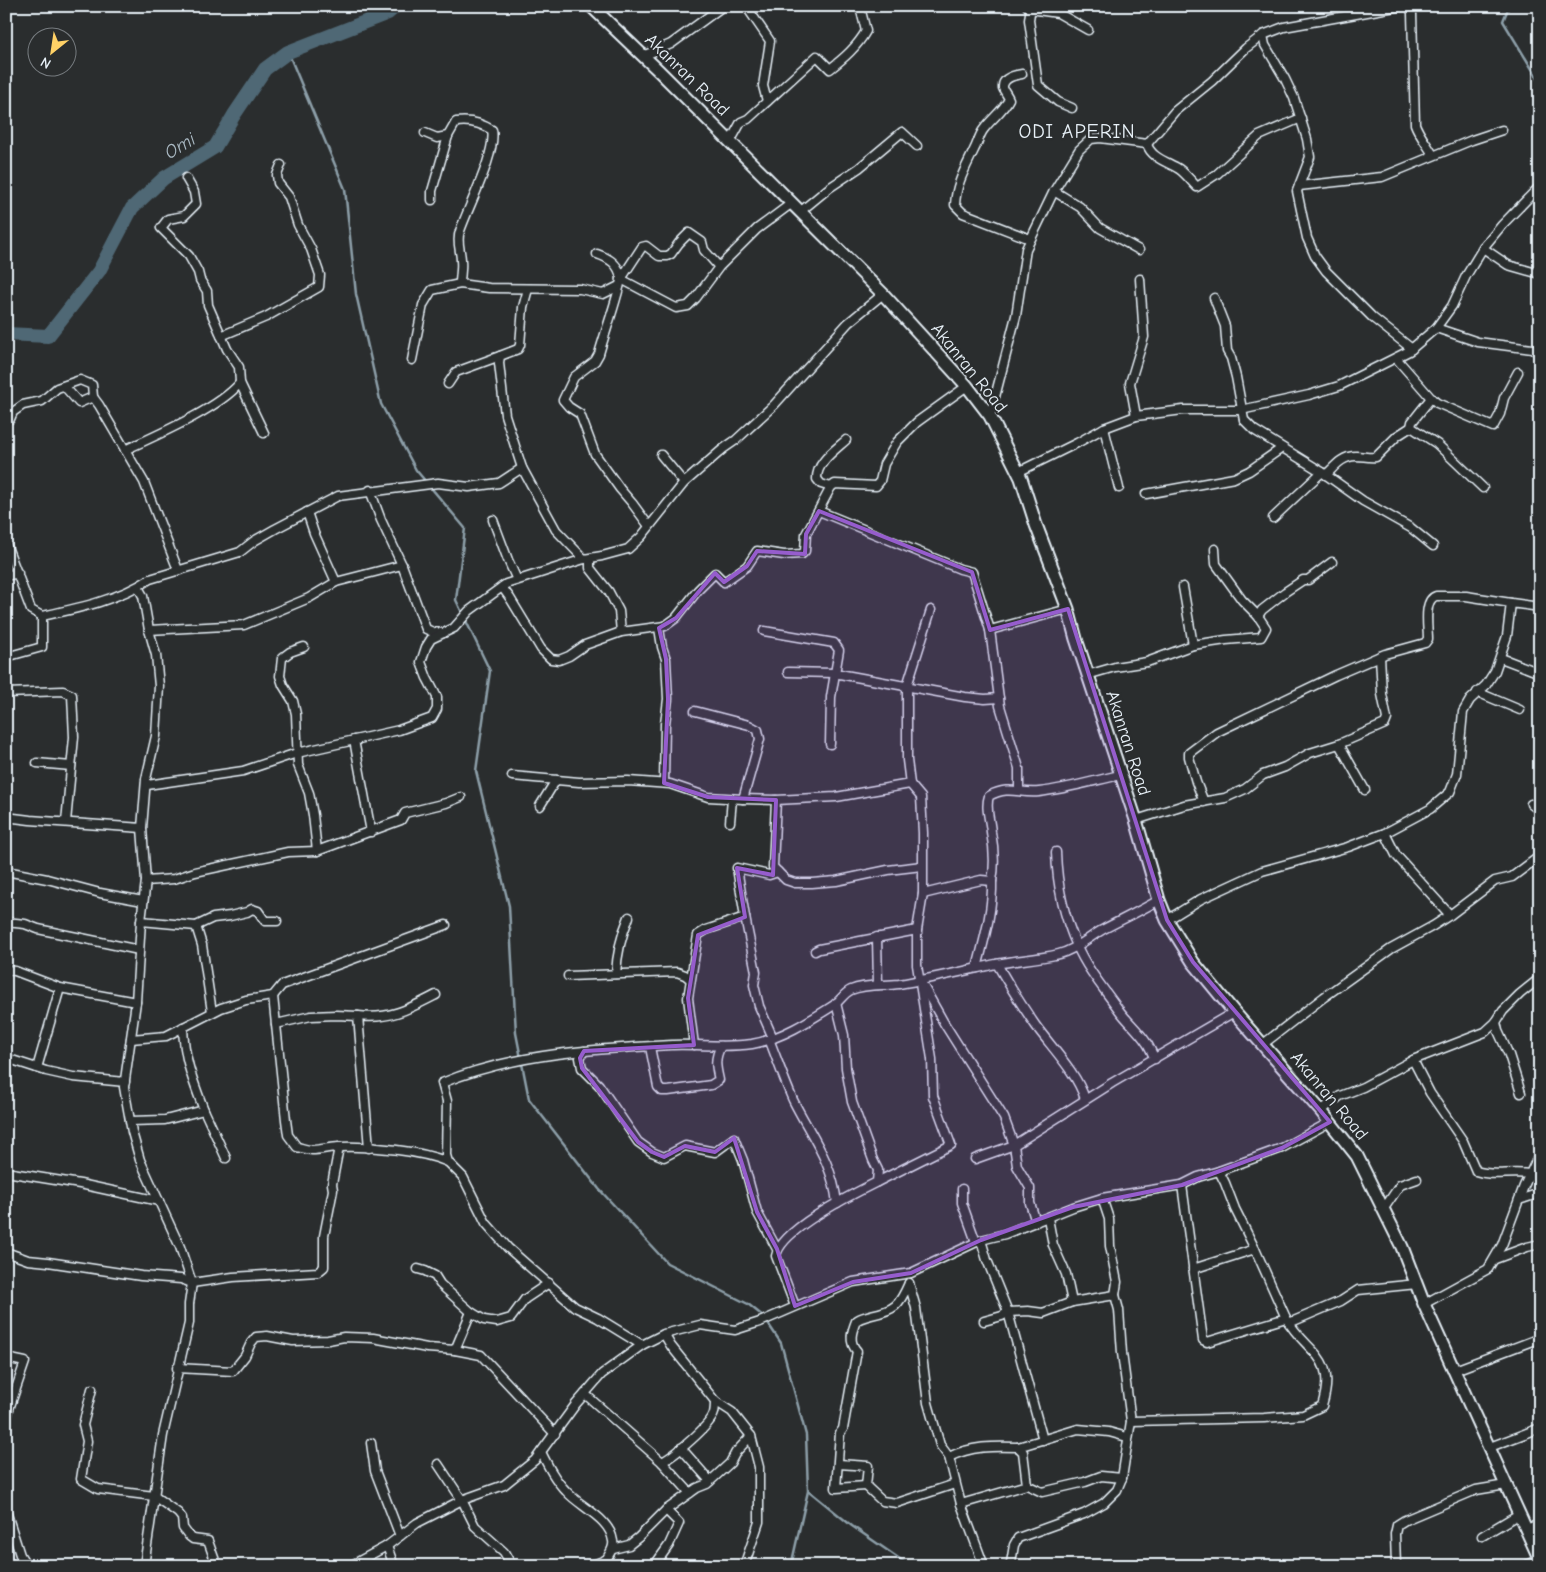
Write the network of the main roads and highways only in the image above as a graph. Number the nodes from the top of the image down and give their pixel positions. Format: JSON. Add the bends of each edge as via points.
{"nodes":[{"id":1,"x":591,"y":6,"type":"edge"},
{"id":2,"x":1540,"y":1559,"type":"edge"}],
"edges":[{"from":1,"to":2,"type":"main road","name":"Akanran Road","via":[[883,294],[990,416],[1022,478],[1068,609],[1168,920],[1193,962],[1357,1156],[1402,1247],[1424,1304]]}]}
